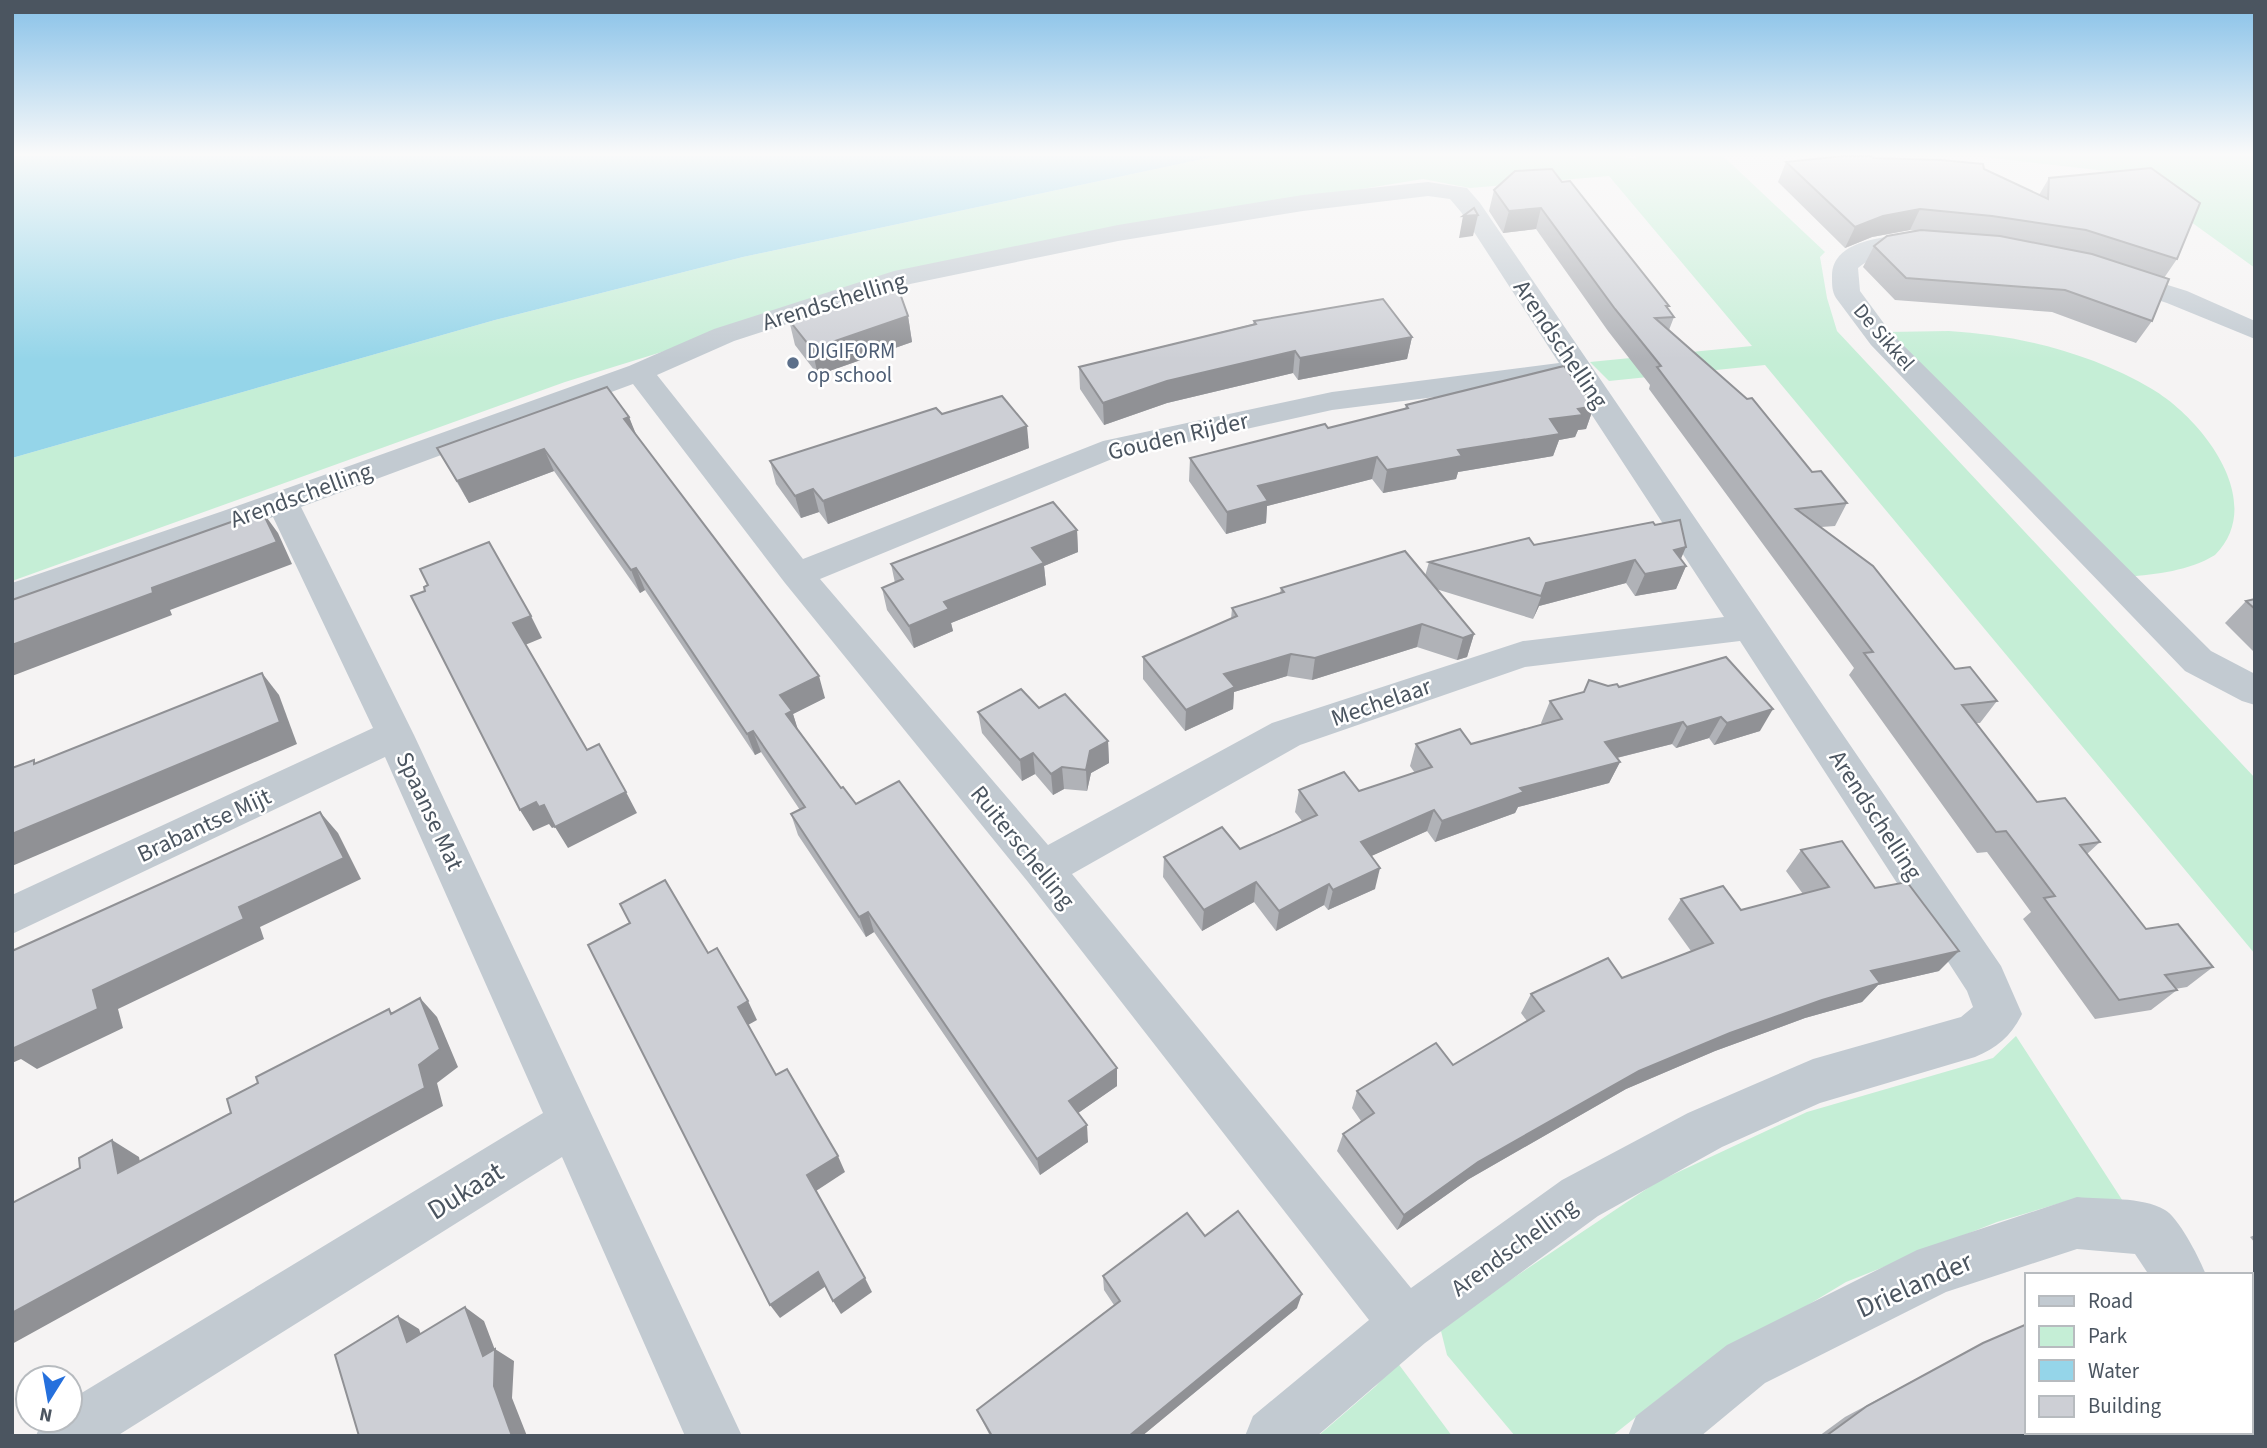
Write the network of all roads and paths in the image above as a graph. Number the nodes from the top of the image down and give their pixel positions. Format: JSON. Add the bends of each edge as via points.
{"nodes":[{"id":1,"x":1176,"y":224,"type":"edge"},
{"id":2,"x":1481,"y":224,"type":"edge"},
{"id":3,"x":1949,"y":244,"type":"edge"},
{"id":4,"x":2085,"y":266,"type":"edge"},
{"id":5,"x":2255,"y":331,"type":"edge"},
{"id":6,"x":1578,"y":370,"type":"junction"},
{"id":7,"x":639,"y":372,"type":"junction"},
{"id":8,"x":282,"y":502,"type":"junction"},
{"id":9,"x":797,"y":575,"type":"junction"},
{"id":10,"x":12,"y":596,"type":"edge"},
{"id":11,"x":1751,"y":627,"type":"junction"},
{"id":12,"x":2255,"y":691,"type":"edge"},
{"id":13,"x":395,"y":735,"type":"junction"},
{"id":14,"x":1043,"y":869,"type":"junction"},
{"id":15,"x":12,"y":915,"type":"edge"},
{"id":16,"x":572,"y":1123,"type":"junction"},
{"id":17,"x":2179,"y":1273,"type":"edge"},
{"id":18,"x":1406,"y":1324,"type":"junction"},
{"id":19,"x":64,"y":1436,"type":"edge"},
{"id":20,"x":714,"y":1436,"type":"edge"},
{"id":21,"x":1273,"y":1436,"type":"edge"},
{"id":22,"x":1656,"y":1436,"type":"edge"}],
"edges":[{"from":1,"to":7,"type":"street","name":"Arendschelling","via":[[905,277],[724,335]]},
{"from":2,"to":6,"type":"street","name":"Arendschelling"},
{"from":3,"to":12,"type":"street","name":"De Sikkel","via":[[1910,241],[1867,248],[1845,266],[1846,292],[1881,339],[2198,661]]},
{"from":4,"to":5,"type":"street","via":[[2177,297]]},
{"from":6,"to":9,"type":"street","name":"Gouden Rijder","via":[[1332,401],[1103,451]]},
{"from":6,"to":11,"type":"street","name":"Arendschelling"},
{"from":7,"to":8,"type":"street","name":"Arendschelling"},
{"from":7,"to":9,"type":"street","name":"Ruiterschelling"},
{"from":8,"to":10,"type":"street","name":"Arendschelling"},
{"from":8,"to":13,"type":"street","name":"Spaanse Mat"},
{"from":9,"to":14,"type":"street","name":"Ruiterschelling"},
{"from":11,"to":14,"type":"street","name":"Mechelaar","via":[[1523,654],[1286,734]]},
{"from":11,"to":18,"type":"street","name":"Arendschelling","via":[[1985,981],[1998,1014],[1975,1035],[1813,1082],[1705,1130],[1580,1198]]},
{"from":13,"to":15,"type":"street","name":"Brabantse Mijt"},
{"from":13,"to":16,"type":"street","name":"Spaanse Mat"},
{"from":14,"to":18,"type":"street","name":"Ruiterschelling"},
{"from":16,"to":19,"type":"street","name":"Dukaat"},
{"from":16,"to":20,"type":"street"},
{"from":17,"to":22,"type":"street","name":"Drielander","via":[[2150,1229],[2077,1223],[1936,1269],[1746,1364]]},
{"from":18,"to":21,"type":"street","name":"Arendschelling"}]}
